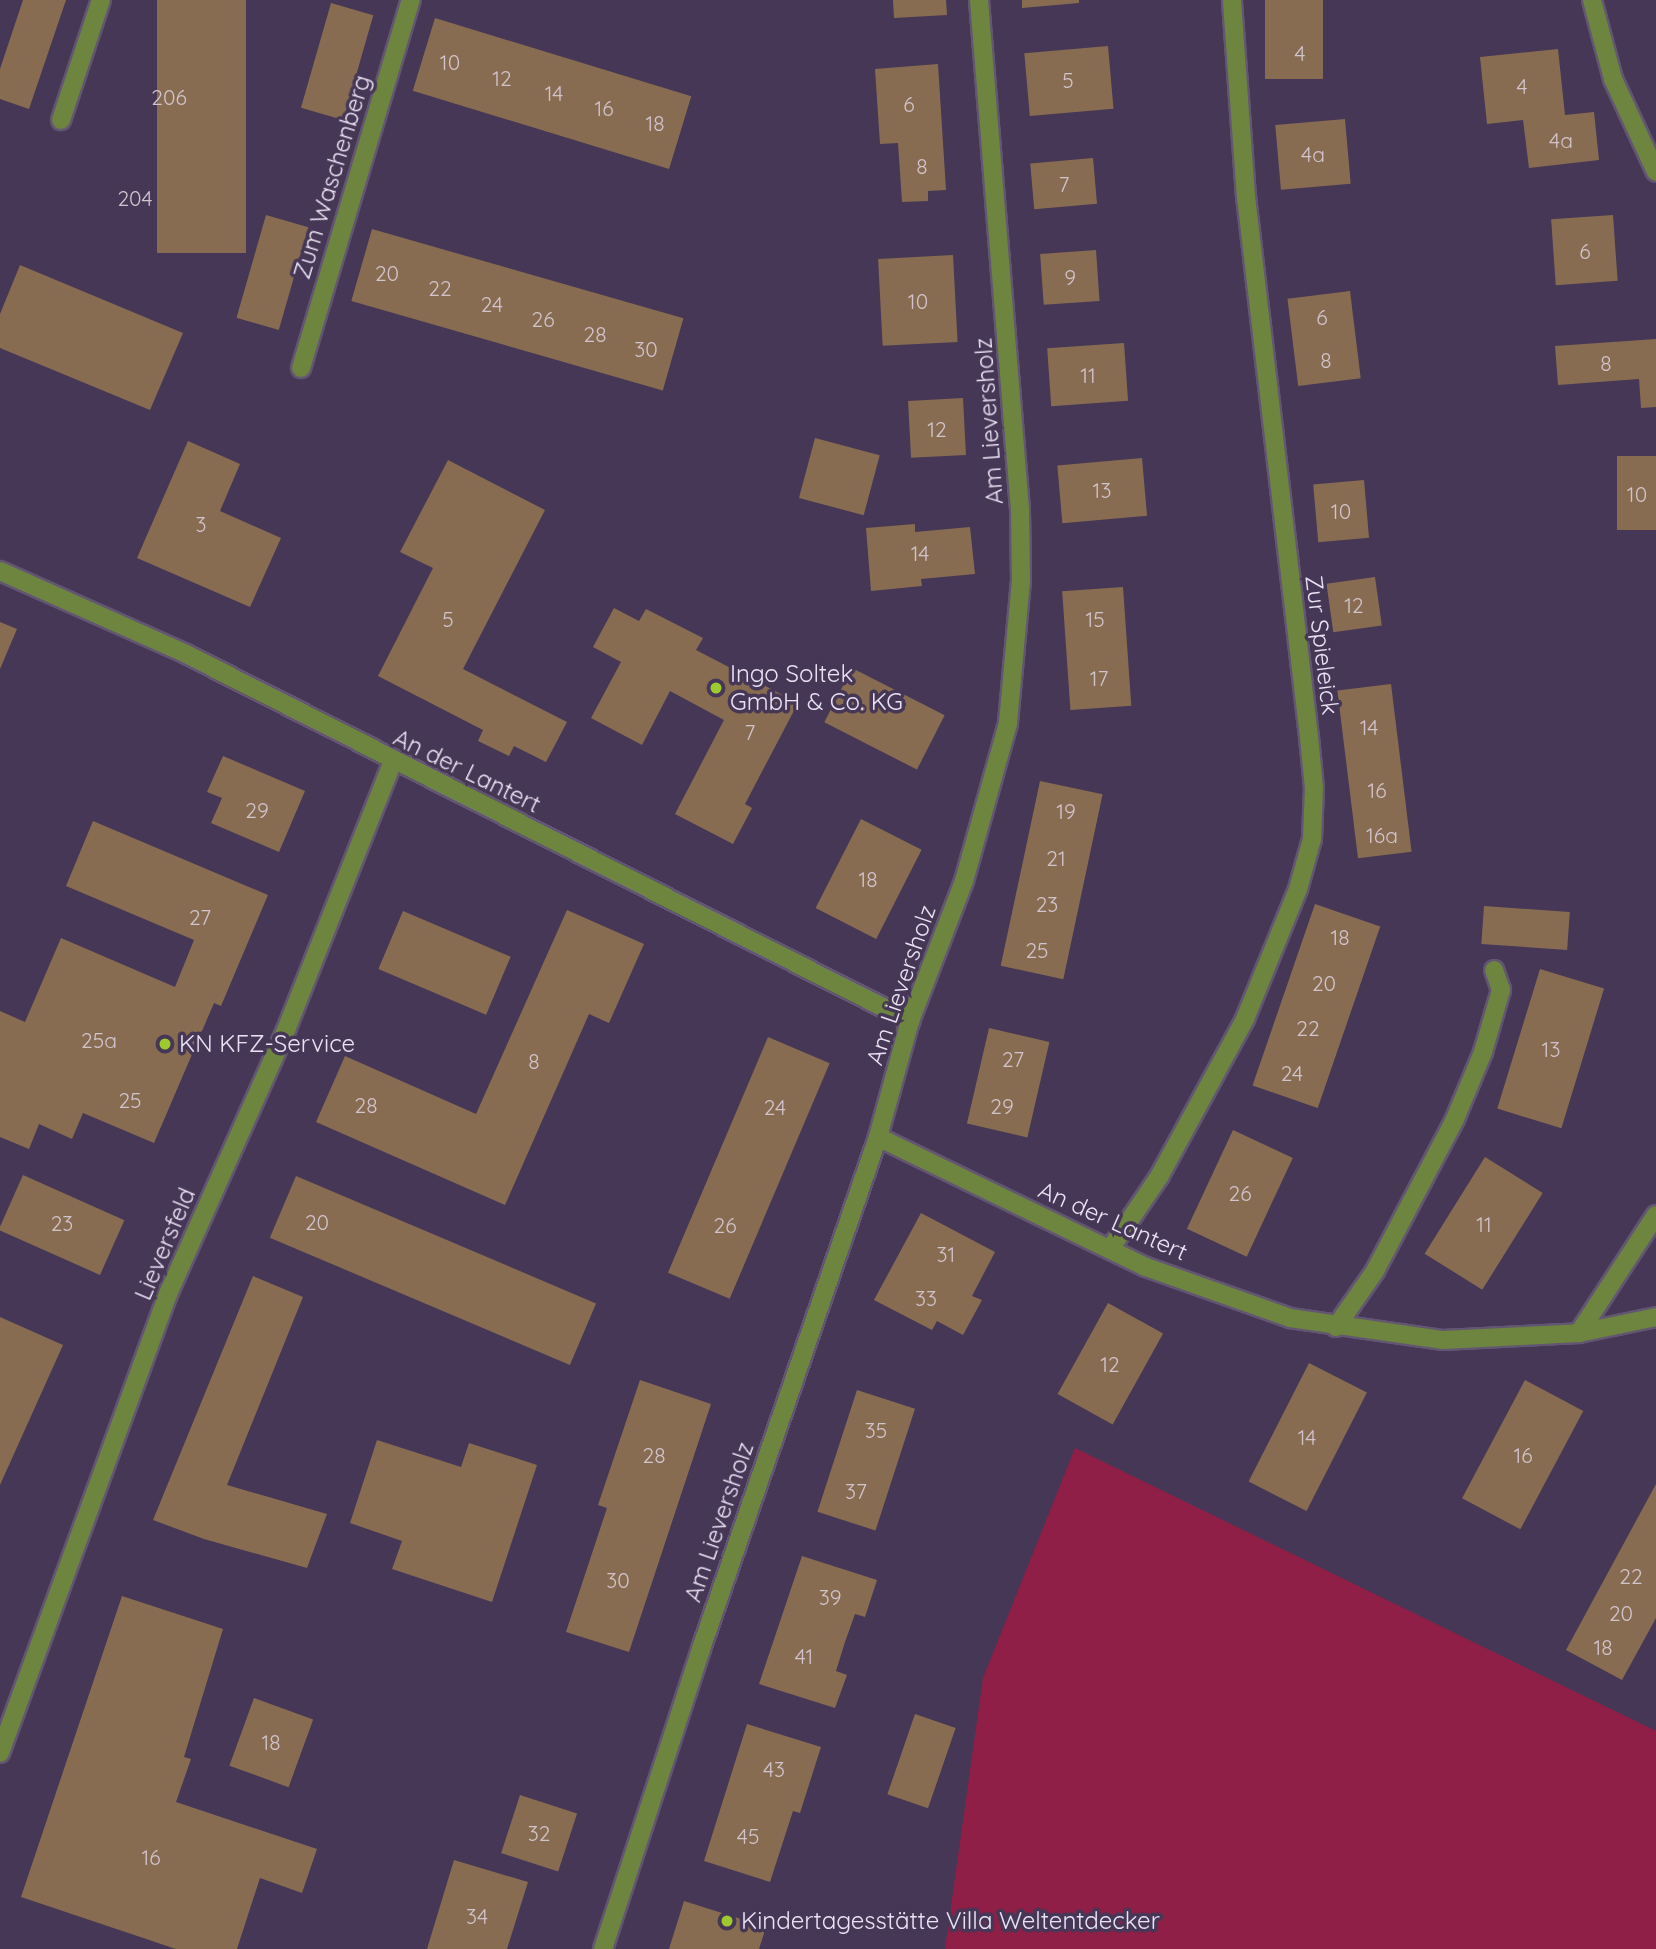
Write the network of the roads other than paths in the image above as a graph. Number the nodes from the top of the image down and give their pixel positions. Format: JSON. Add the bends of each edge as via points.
{"nodes":[{"id":1,"x":100,"y":0,"type":"edge"},
{"id":2,"x":411,"y":0,"type":"edge"},
{"id":3,"x":979,"y":0,"type":"edge"},
{"id":4,"x":1232,"y":0,"type":"edge"},
{"id":5,"x":1592,"y":0,"type":"edge"},
{"id":6,"x":61,"y":120,"type":"dead end"},
{"id":7,"x":1656,"y":172,"type":"edge"},
{"id":8,"x":301,"y":368,"type":"dead end"},
{"id":9,"x":0,"y":570,"type":"edge"},
{"id":10,"x":393,"y":761,"type":"junction"},
{"id":11,"x":1494,"y":970,"type":"dead end"},
{"id":12,"x":910,"y":1021,"type":"junction"},
{"id":13,"x":878,"y":1137,"type":"junction"},
{"id":14,"x":1656,"y":1216,"type":"edge"},
{"id":15,"x":1110,"y":1249,"type":"junction"},
{"id":16,"x":1656,"y":1317,"type":"edge"},
{"id":17,"x":1336,"y":1327,"type":"junction"},
{"id":18,"x":1579,"y":1333,"type":"junction"},
{"id":19,"x":0,"y":1753,"type":"edge"},
{"id":20,"x":603,"y":1949,"type":"edge"}],
"edges":[{"from":1,"to":6,"type":"street"},
{"from":2,"to":8,"type":"street","name":"Zum Waschenberg"},
{"from":3,"to":12,"type":"street","name":"Am Lieversholz","via":[[1020,510],[1021,581],[1008,723],[964,881]]},
{"from":4,"to":15,"type":"street","name":"Zur Spieleick","via":[[1246,197],[1314,788],[1312,839],[1298,889],[1245,1019],[1159,1177]]},
{"from":5,"to":7,"type":"street","via":[[1614,79]]},
{"from":9,"to":10,"type":"street","name":"An der Lantert","via":[[186,654]]},
{"from":10,"to":12,"type":"street","name":"An der Lantert"},
{"from":10,"to":19,"type":"street","name":"Lieversfeld","via":[[286,1030],[168,1294]]},
{"from":11,"to":17,"type":"street","via":[[1501,990],[1483,1052],[1455,1119],[1375,1271]]},
{"from":12,"to":13,"type":"street","name":"Am Lieversholz"},
{"from":13,"to":15,"type":"street","name":"An der Lantert"},
{"from":13,"to":20,"type":"street","name":"Am Lieversholz"},
{"from":14,"to":18,"type":"street"},
{"from":15,"to":17,"type":"street","name":"An der Lantert","via":[[1290,1318]]},
{"from":16,"to":18,"type":"street","name":"An der Lantert"},
{"from":17,"to":18,"type":"street","name":"An der Lantert","via":[[1443,1340]]}]}
